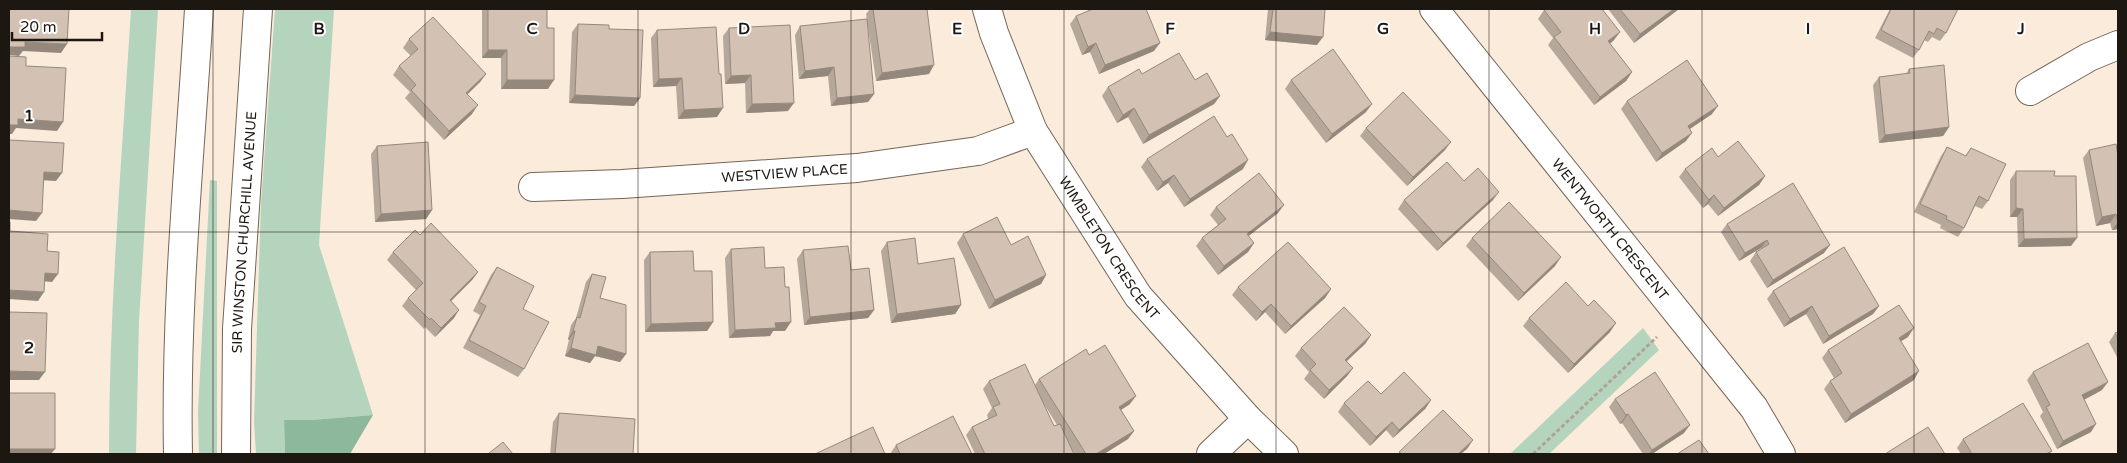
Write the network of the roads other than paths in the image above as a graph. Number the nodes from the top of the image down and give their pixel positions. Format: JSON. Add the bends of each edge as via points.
{"nodes":[{"id":1,"x":199,"y":9,"type":"edge"},
{"id":2,"x":258,"y":9,"type":"edge"},
{"id":3,"x":987,"y":9,"type":"edge"},
{"id":4,"x":1434,"y":9,"type":"edge"},
{"id":5,"x":2118,"y":45,"type":"edge"},
{"id":6,"x":2030,"y":91,"type":"dead end"},
{"id":7,"x":1033,"y":131,"type":"junction"},
{"id":8,"x":533,"y":187,"type":"dead end"},
{"id":9,"x":1248,"y":419,"type":"junction"},
{"id":10,"x":178,"y":454,"type":"edge"},
{"id":11,"x":236,"y":454,"type":"edge"},
{"id":12,"x":1211,"y":454,"type":"edge"},
{"id":13,"x":1284,"y":454,"type":"edge"},
{"id":14,"x":1781,"y":454,"type":"edge"}],
"edges":[{"from":1,"to":10,"type":"street","via":[[183,254]]},
{"from":2,"to":11,"type":"street","name":"SIR WINSTON CHURCHILL AVENUE","via":[[237,329]]},
{"from":3,"to":7,"type":"street","name":"WIMBLETON CRESCENT"},
{"from":4,"to":14,"type":"street","name":"WENTWORTH CRESCENT","via":[[1754,408]]},
{"from":5,"to":6,"type":"street","via":[[2089,57]]},
{"from":7,"to":8,"type":"street","name":"WESTVIEW PLACE","via":[[978,151],[857,168]]},
{"from":7,"to":9,"type":"street","name":"WIMBLETON CRESCENT","via":[[1138,296]]},
{"from":9,"to":12,"type":"street"},
{"from":9,"to":13,"type":"street","name":"WIMBLETON CRESCENT"}]}
